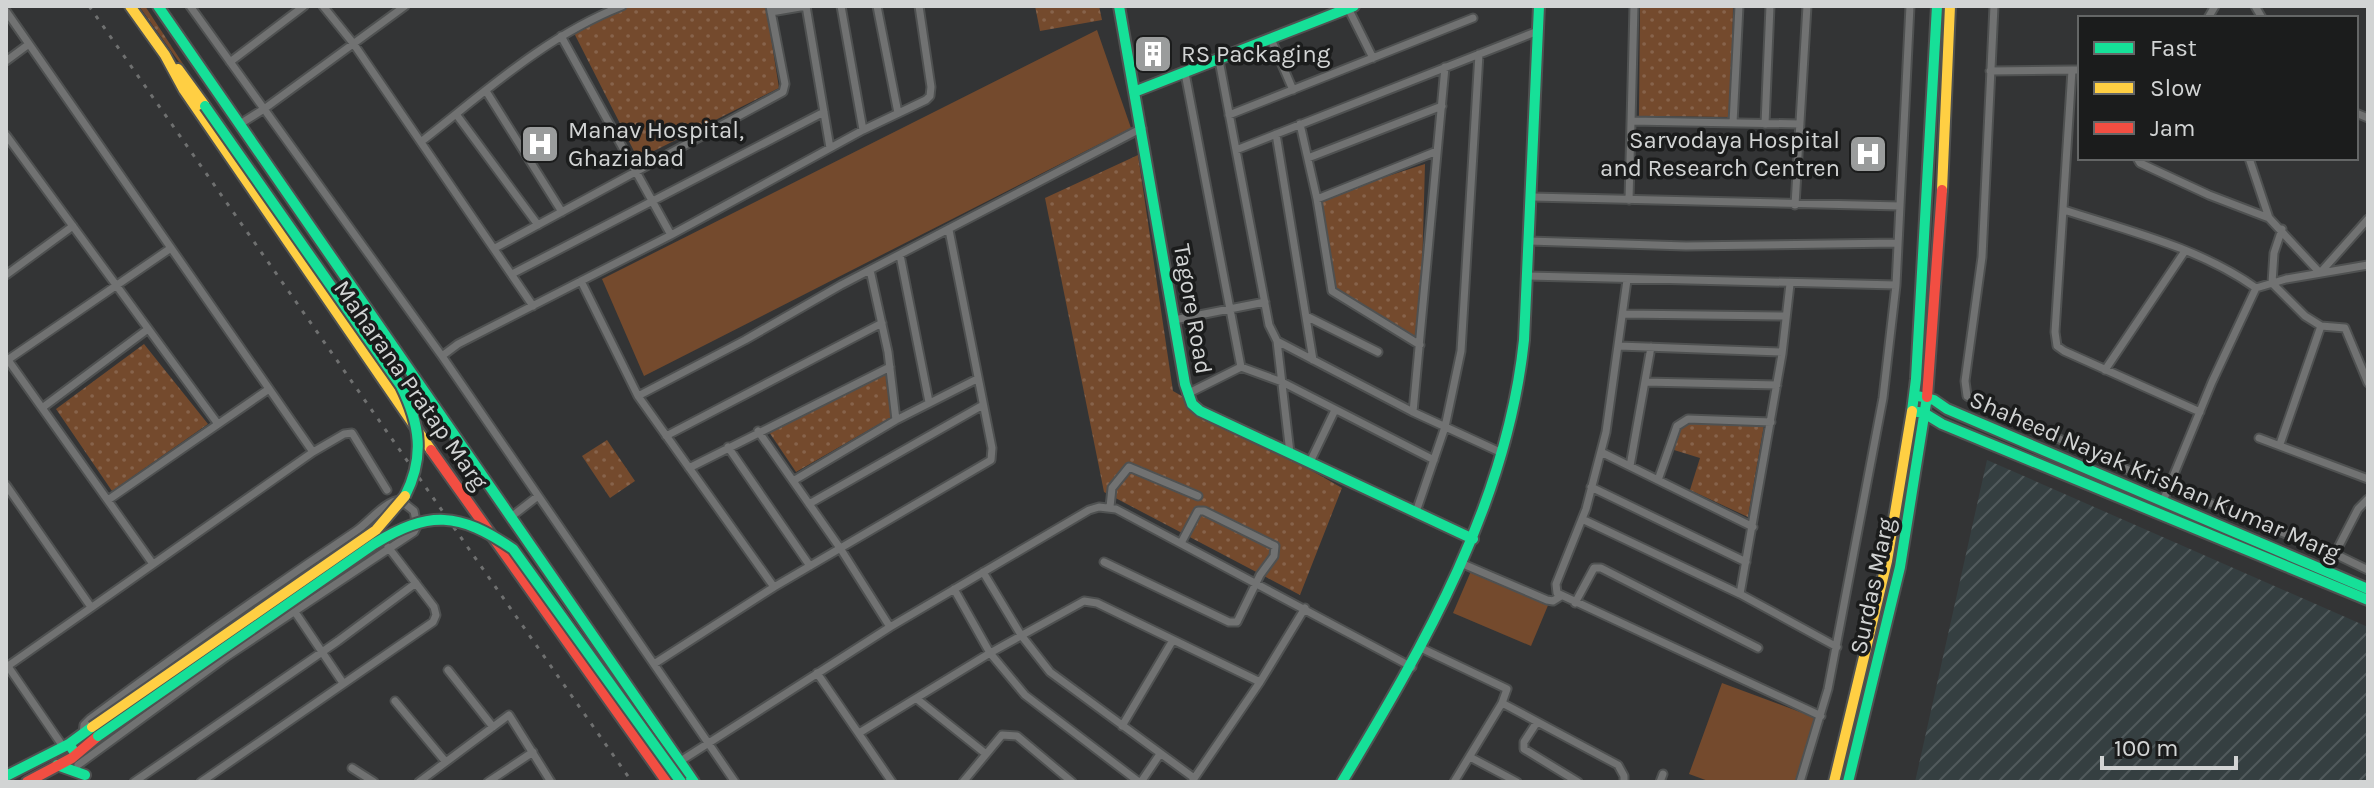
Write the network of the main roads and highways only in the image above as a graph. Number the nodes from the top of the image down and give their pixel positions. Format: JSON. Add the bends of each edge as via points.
{"nodes":[{"id":1,"x":130,"y":6,"type":"edge"},
{"id":2,"x":158,"y":6,"type":"edge"},
{"id":3,"x":1119,"y":6,"type":"edge"},
{"id":4,"x":1539,"y":6,"type":"edge"},
{"id":5,"x":1937,"y":6,"type":"edge"},
{"id":6,"x":1950,"y":6,"type":"edge"},
{"id":7,"x":1351,"y":7,"type":"edge"},
{"id":8,"x":146,"y":29,"type":"junction"},
{"id":9,"x":1134,"y":92,"type":"junction"},
{"id":10,"x":1914,"y":395,"type":"junction"},
{"id":11,"x":1927,"y":397,"type":"junction"},
{"id":12,"x":1912,"y":411,"type":"junction"},
{"id":13,"x":1924,"y":413,"type":"junction"},
{"id":14,"x":1473,"y":539,"type":"junction"},
{"id":15,"x":527,"y":540,"type":"junction"},
{"id":16,"x":506,"y":556,"type":"junction"},
{"id":17,"x":2368,"y":589,"type":"edge"},
{"id":18,"x":2368,"y":600,"type":"edge"},
{"id":19,"x":91,"y":732,"type":"junction"},
{"id":20,"x":71,"y":753,"type":"junction"},
{"id":21,"x":57,"y":765,"type":"junction"},
{"id":22,"x":6,"y":776,"type":"edge"},
{"id":23,"x":88,"y":778,"type":"edge"},
{"id":24,"x":27,"y":782,"type":"edge"},
{"id":25,"x":667,"y":782,"type":"edge"},
{"id":26,"x":681,"y":782,"type":"edge"},
{"id":27,"x":694,"y":782,"type":"edge"},
{"id":28,"x":1342,"y":782,"type":"edge"},
{"id":29,"x":1834,"y":782,"type":"edge"},
{"id":30,"x":1848,"y":782,"type":"edge"}],
"edges":[{"from":1,"to":8,"type":"main road","name":"Maharana Pratap Marg"},
{"from":2,"to":15,"type":"main road","name":"Maharana Pratap Marg"},
{"from":3,"to":9,"type":"main road","name":"Tagore Road"},
{"from":4,"to":14,"type":"main road","via":[[1523,363],[1502,453]]},
{"from":5,"to":10,"type":"main road","name":"Surdas Marg"},
{"from":6,"to":11,"type":"main road","name":"Surdas Marg"},
{"from":7,"to":9,"type":"main road"},
{"from":8,"to":16,"type":"main road","name":"Maharana Pratap Marg"},
{"from":8,"to":19,"type":"main road","bridge":true,"via":[[401,386],[417,418],[420,453],[406,497],[376,530]]},
{"from":9,"to":14,"type":"main road","name":"Tagore Road","via":[[1192,404]]},
{"from":10,"to":11,"type":"main road","name":"Shaheed Nayak Krishan Kumar Marg"},
{"from":10,"to":12,"type":"main road","name":"Surdas Marg"},
{"from":11,"to":13,"type":"main road","name":"Surdas Marg"},
{"from":11,"to":17,"type":"main road","name":"Shaheed Nayak Krishan Kumar Marg"},
{"from":12,"to":13,"type":"main road"},
{"from":12,"to":29,"type":"main road","name":"Surdas Marg","via":[[1887,561]]},
{"from":13,"to":18,"type":"main road"},
{"from":13,"to":30,"type":"main road","name":"Surdas Marg","via":[[1900,567]]},
{"from":14,"to":28,"type":"main road","via":[[1412,667]]},
{"from":15,"to":16,"type":"main road"},
{"from":15,"to":27,"type":"main road","name":"Maharana Pratap Marg"},
{"from":16,"to":25,"type":"main road","name":"Maharana Pratap Marg"},
{"from":19,"to":20,"type":"main road"},
{"from":19,"to":26,"type":"main road","bridge":true,"via":[[379,543],[416,522],[438,520],[471,525],[513,549]]},
{"from":20,"to":21,"type":"main road"},
{"from":20,"to":22,"type":"main road","via":[[53,754]]},
{"from":21,"to":23,"type":"main road"},
{"from":21,"to":24,"type":"main road"}]}
